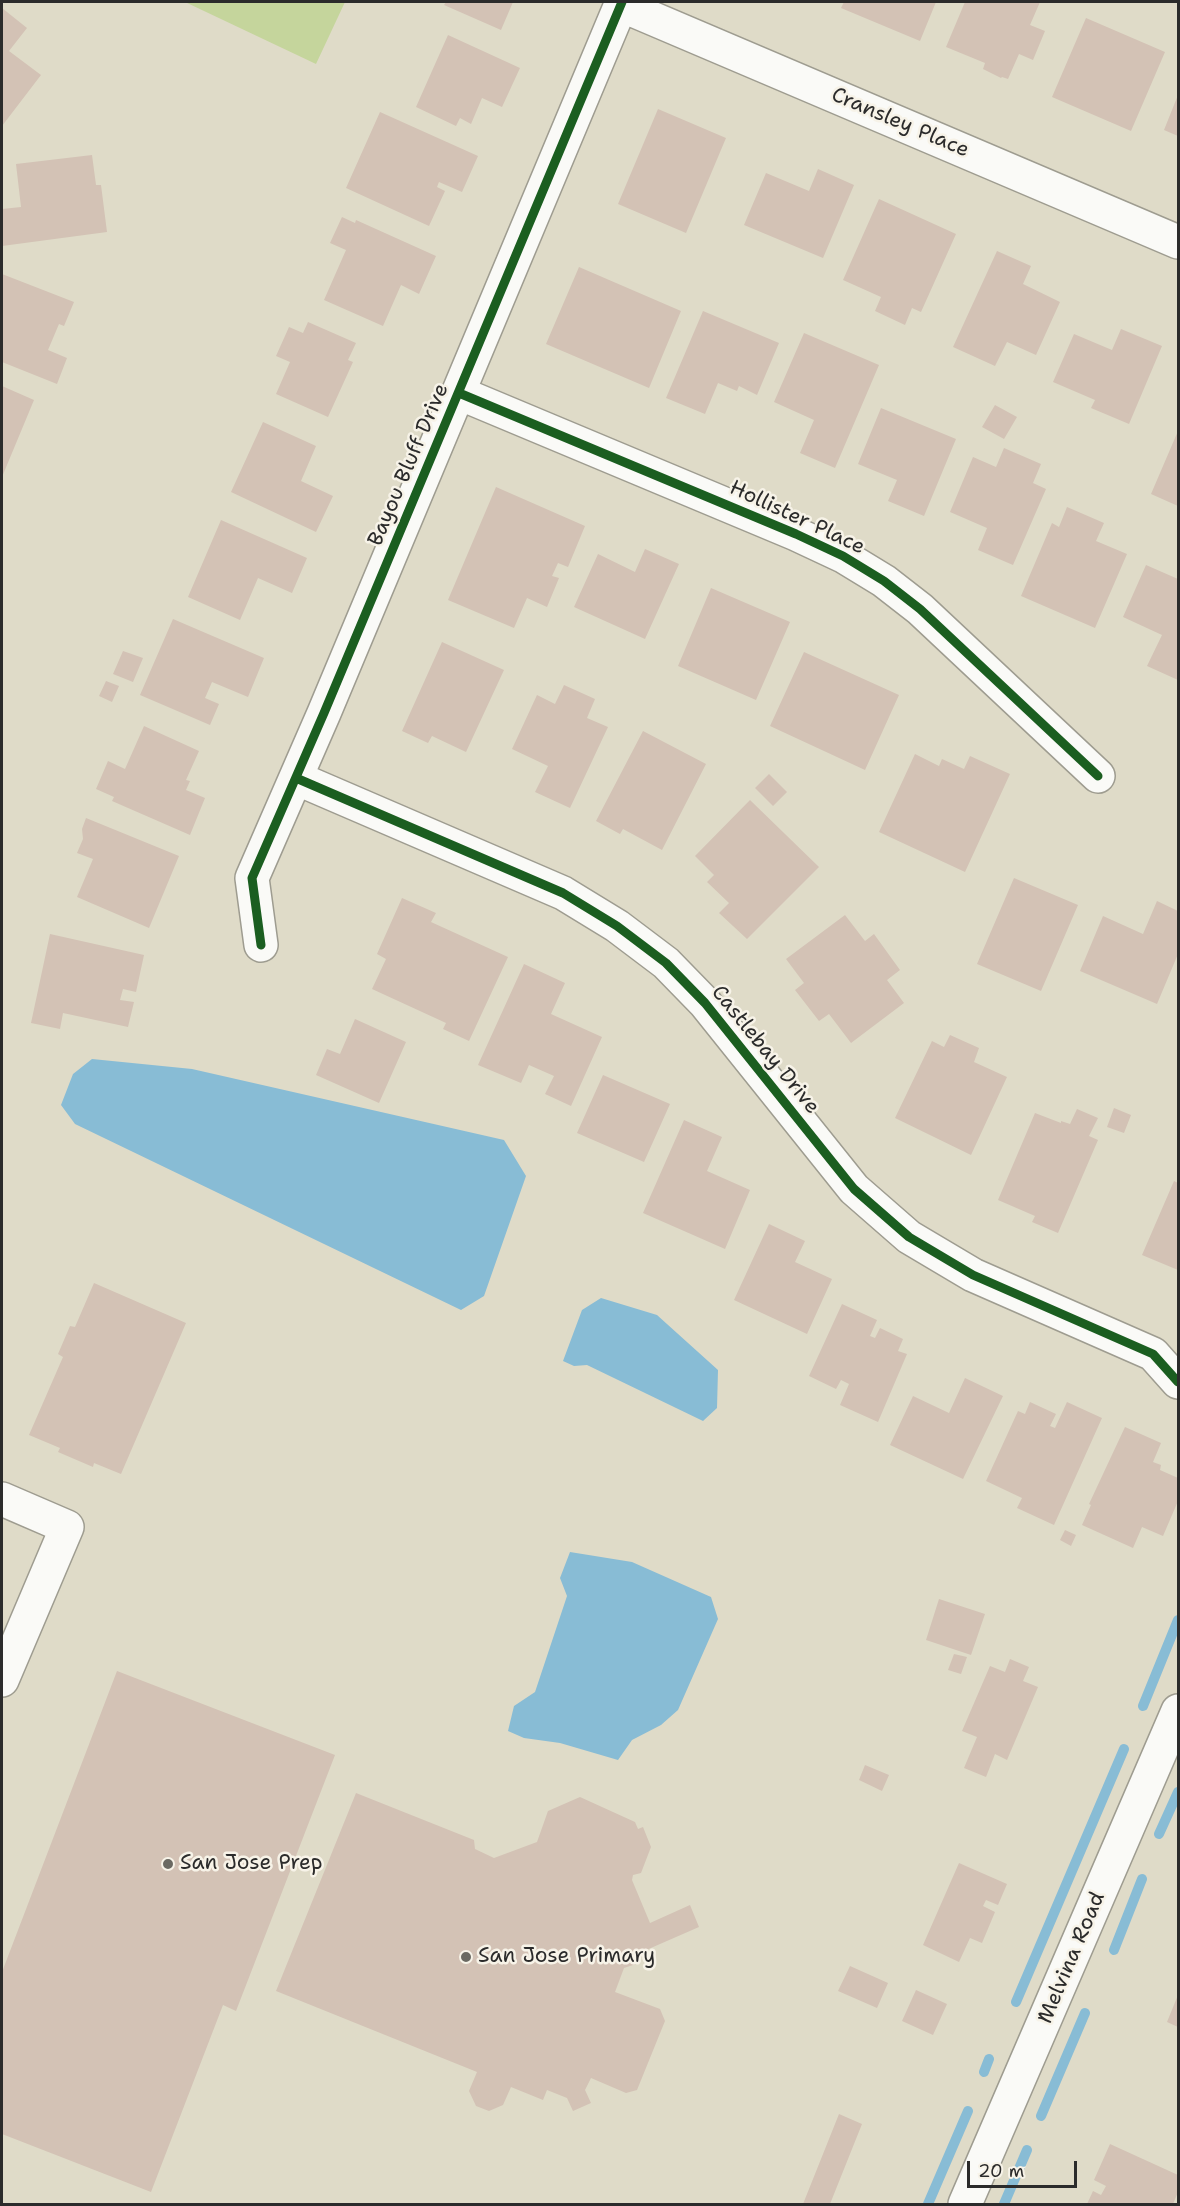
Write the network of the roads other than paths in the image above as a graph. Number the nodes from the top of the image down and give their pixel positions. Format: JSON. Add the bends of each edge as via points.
{"nodes":[{"id":1,"x":621,"y":3,"type":"edge"},
{"id":2,"x":1179,"y":242,"type":"edge"},
{"id":3,"x":459,"y":393,"type":"junction"},
{"id":4,"x":1098,"y":776,"type":"dead end"},
{"id":5,"x":296,"y":778,"type":"junction"},
{"id":6,"x":261,"y":945,"type":"dead end"},
{"id":7,"x":1166,"y":1354,"type":"edge"},
{"id":8,"x":1179,"y":1382,"type":"edge"},
{"id":9,"x":2,"y":1499,"type":"edge"},
{"id":10,"x":2,"y":1680,"type":"edge"},
{"id":11,"x":1179,"y":1711,"type":"edge"},
{"id":12,"x":965,"y":2205,"type":"edge"}],
"edges":[{"from":1,"to":2,"type":"street","name":"Cransley Place"},
{"from":1,"to":3,"type":"street","name":"Bayou Bluff Drive"},
{"from":3,"to":4,"type":"street","name":"Hollister Place","via":[[796,534],[884,580]]},
{"from":3,"to":5,"type":"street","name":"Bayou Bluff Drive"},
{"from":5,"to":6,"type":"street","name":"Bayou Bluff Drive","via":[[252,878]]},
{"from":5,"to":7,"type":"street","name":"Castlebay Drive","via":[[563,893],[617,926],[666,963],[705,1003],[854,1189],[909,1237],[973,1275]]},
{"from":7,"to":8,"type":"street","name":"Castlebay Drive"},
{"from":9,"to":10,"type":"street","via":[[67,1527]]},
{"from":11,"to":12,"type":"street","name":"Melvina Road"}]}
